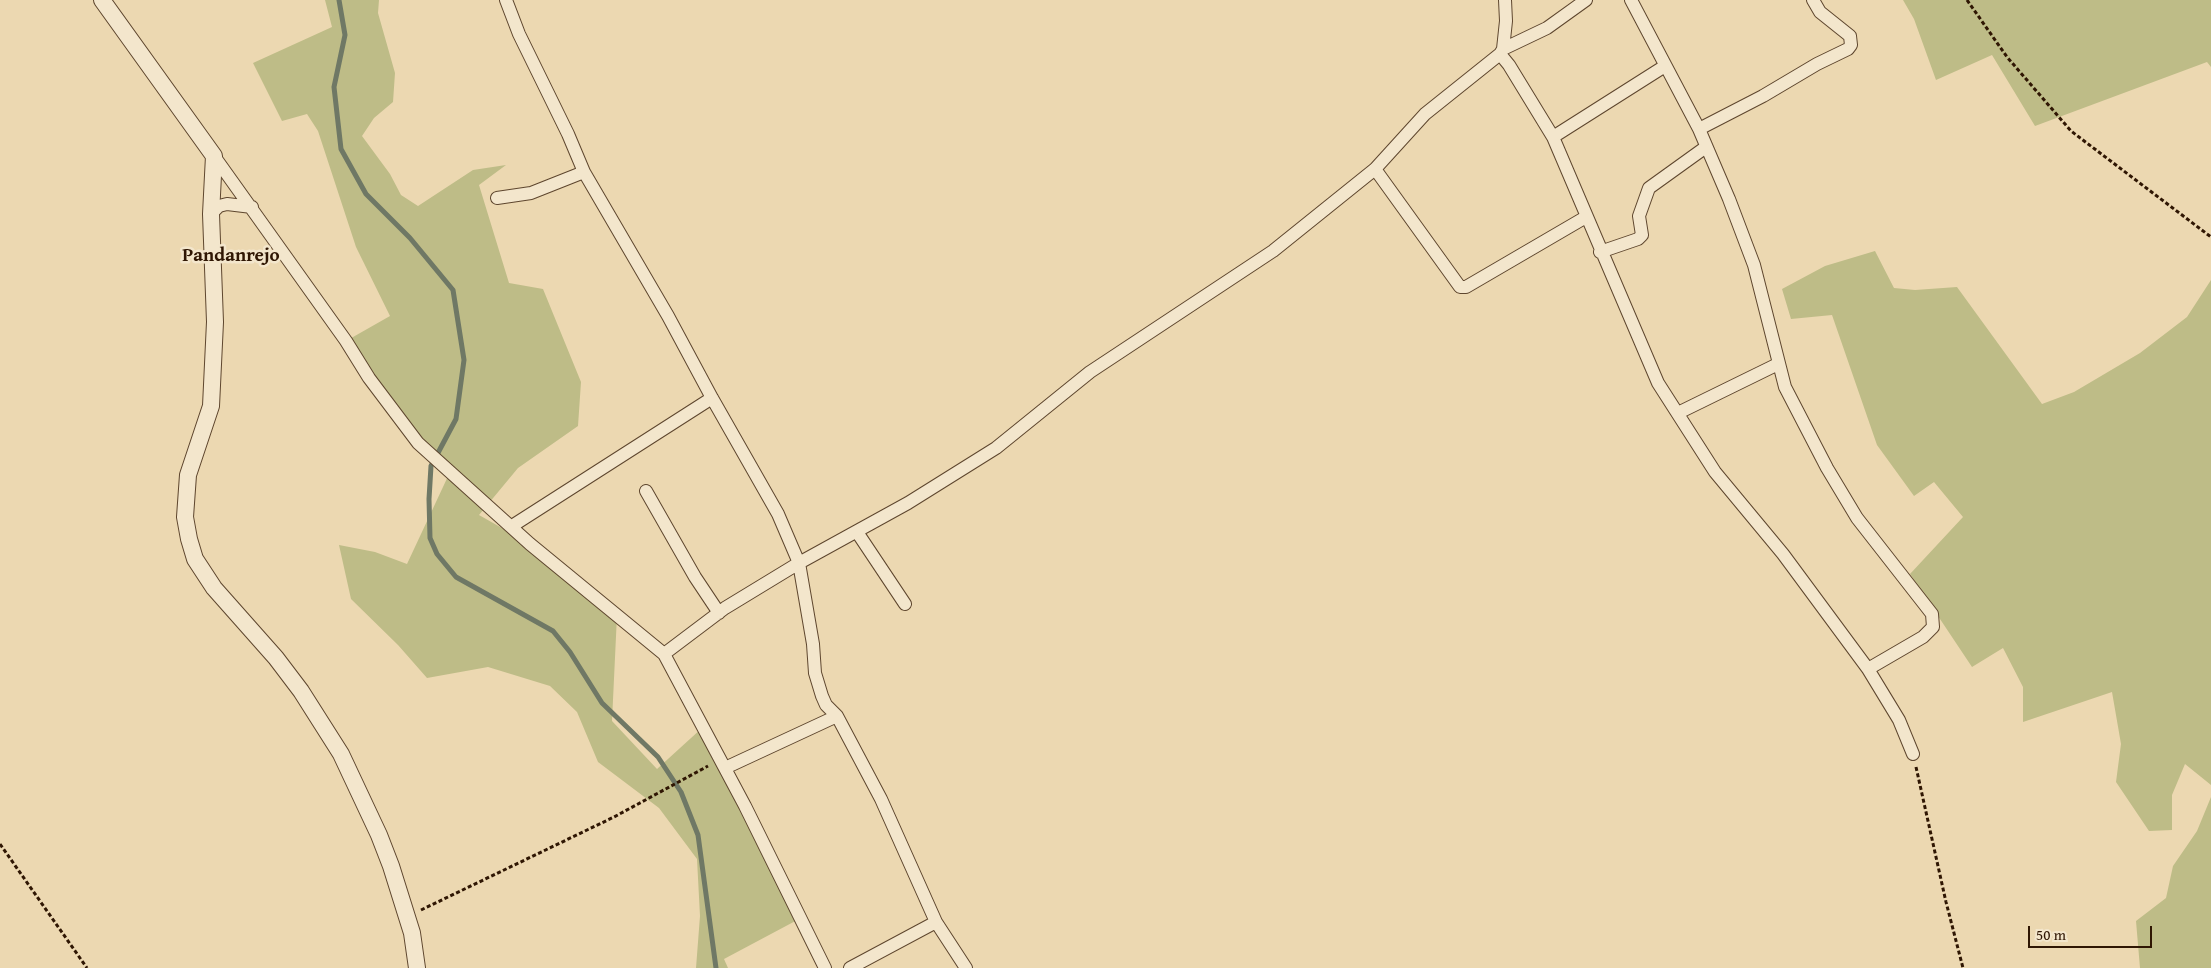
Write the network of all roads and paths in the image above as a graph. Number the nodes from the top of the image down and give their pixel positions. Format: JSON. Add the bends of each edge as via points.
{"nodes":[{"id":1,"x":102,"y":0,"type":"edge"},
{"id":2,"x":506,"y":0,"type":"edge"},
{"id":3,"x":1505,"y":0,"type":"edge"},
{"id":4,"x":1586,"y":0,"type":"edge"},
{"id":5,"x":1631,"y":0,"type":"edge"},
{"id":6,"x":1813,"y":0,"type":"edge"},
{"id":7,"x":1966,"y":0,"type":"edge"},
{"id":8,"x":1501,"y":52,"type":"junction"},
{"id":9,"x":1665,"y":66,"type":"junction"},
{"id":10,"x":1699,"y":129,"type":"junction"},
{"id":11,"x":1553,"y":137,"type":"junction"},
{"id":12,"x":1706,"y":147,"type":"junction"},
{"id":13,"x":214,"y":156,"type":"junction"},
{"id":14,"x":1375,"y":170,"type":"junction"},
{"id":15,"x":584,"y":172,"type":"junction"},
{"id":16,"x":497,"y":198,"type":"dead end"},
{"id":17,"x":252,"y":207,"type":"junction"},
{"id":18,"x":212,"y":214,"type":"junction"},
{"id":19,"x":1586,"y":217,"type":"junction"},
{"id":20,"x":2211,"y":238,"type":"edge"},
{"id":21,"x":1600,"y":252,"type":"junction"},
{"id":22,"x":1778,"y":364,"type":"junction"},
{"id":23,"x":712,"y":398,"type":"junction"},
{"id":24,"x":1678,"y":413,"type":"junction"},
{"id":25,"x":646,"y":491,"type":"dead end"},
{"id":26,"x":512,"y":526,"type":"junction"},
{"id":27,"x":857,"y":532,"type":"junction"},
{"id":28,"x":799,"y":563,"type":"junction"},
{"id":29,"x":905,"y":604,"type":"dead end"},
{"id":30,"x":719,"y":613,"type":"junction"},
{"id":31,"x":664,"y":654,"type":"junction"},
{"id":32,"x":1868,"y":669,"type":"junction"},
{"id":33,"x":837,"y":716,"type":"junction"},
{"id":34,"x":1913,"y":754,"type":"joint"},
{"id":35,"x":723,"y":764,"type":"junction"},
{"id":36,"x":0,"y":844,"type":"edge"},
{"id":37,"x":407,"y":917,"type":"junction"},
{"id":38,"x":936,"y":922,"type":"junction"},
{"id":39,"x":87,"y":968,"type":"edge"},
{"id":40,"x":418,"y":968,"type":"edge"},
{"id":41,"x":825,"y":968,"type":"edge"},
{"id":42,"x":850,"y":968,"type":"edge"},
{"id":43,"x":966,"y":968,"type":"edge"},
{"id":44,"x":1963,"y":968,"type":"edge"}],
"edges":[{"from":1,"to":13,"type":"street"},
{"from":2,"to":15,"type":"street"},
{"from":3,"to":8,"type":"street","via":[[1506,20]]},
{"from":4,"to":8,"type":"street","via":[[1547,28]]},
{"from":5,"to":9,"type":"street"},
{"from":6,"to":10,"type":"street","via":[[1820,12],[1850,36],[1848,49]]},
{"from":7,"to":20,"type":"path","via":[[2007,57],[2071,131]]},
{"from":8,"to":11,"type":"street"},
{"from":8,"to":14,"type":"street","via":[[1424,114]]},
{"from":9,"to":10,"type":"street"},
{"from":9,"to":11,"type":"street"},
{"from":10,"to":12,"type":"street"},
{"from":11,"to":19,"type":"street"},
{"from":12,"to":21,"type":"street","via":[[1649,188],[1639,216],[1642,235],[1638,239]]},
{"from":12,"to":22,"type":"street","via":[[1754,265]]},
{"from":13,"to":17,"type":"street"},
{"from":13,"to":18,"type":"street"},
{"from":14,"to":19,"type":"street","via":[[1460,287],[1466,287]]},
{"from":14,"to":27,"type":"street","via":[[1273,251],[1090,372],[996,448]]},
{"from":15,"to":16,"type":"street","via":[[531,194]]},
{"from":15,"to":23,"type":"street"},
{"from":17,"to":18,"type":"street","via":[[227,204],[219,206]]},
{"from":17,"to":26,"type":"street","via":[[369,378],[418,443]]},
{"from":18,"to":37,"type":"street","via":[[215,322],[211,406],[188,475],[185,517],[189,539],[195,559],[214,588],[276,658],[341,754],[379,835]]},
{"from":19,"to":21,"type":"street"},
{"from":21,"to":24,"type":"street","via":[[1658,384]]},
{"from":22,"to":24,"type":"street"},
{"from":22,"to":32,"type":"street","via":[[1785,387],[1857,518],[1932,614],[1933,627],[1923,637]]},
{"from":23,"to":26,"type":"street"},
{"from":23,"to":28,"type":"street","via":[[778,514]]},
{"from":24,"to":32,"type":"street","via":[[1715,472],[1784,554]]},
{"from":25,"to":30,"type":"street"},
{"from":26,"to":31,"type":"street"},
{"from":27,"to":28,"type":"street"},
{"from":27,"to":29,"type":"street"},
{"from":28,"to":30,"type":"street"},
{"from":28,"to":33,"type":"street","via":[[816,673],[826,705]]},
{"from":30,"to":31,"type":"street"},
{"from":31,"to":35,"type":"street"},
{"from":32,"to":34,"type":"street","via":[[1899,720]]},
{"from":33,"to":35,"type":"street"},
{"from":33,"to":38,"type":"street","via":[[881,799]]},
{"from":34,"to":44,"type":"path"},
{"from":35,"to":37,"type":"path","via":[[685,778],[614,817]]},
{"from":35,"to":41,"type":"street"},
{"from":36,"to":39,"type":"path"},
{"from":37,"to":40,"type":"street"},
{"from":38,"to":42,"type":"street"},
{"from":38,"to":43,"type":"street"}]}
